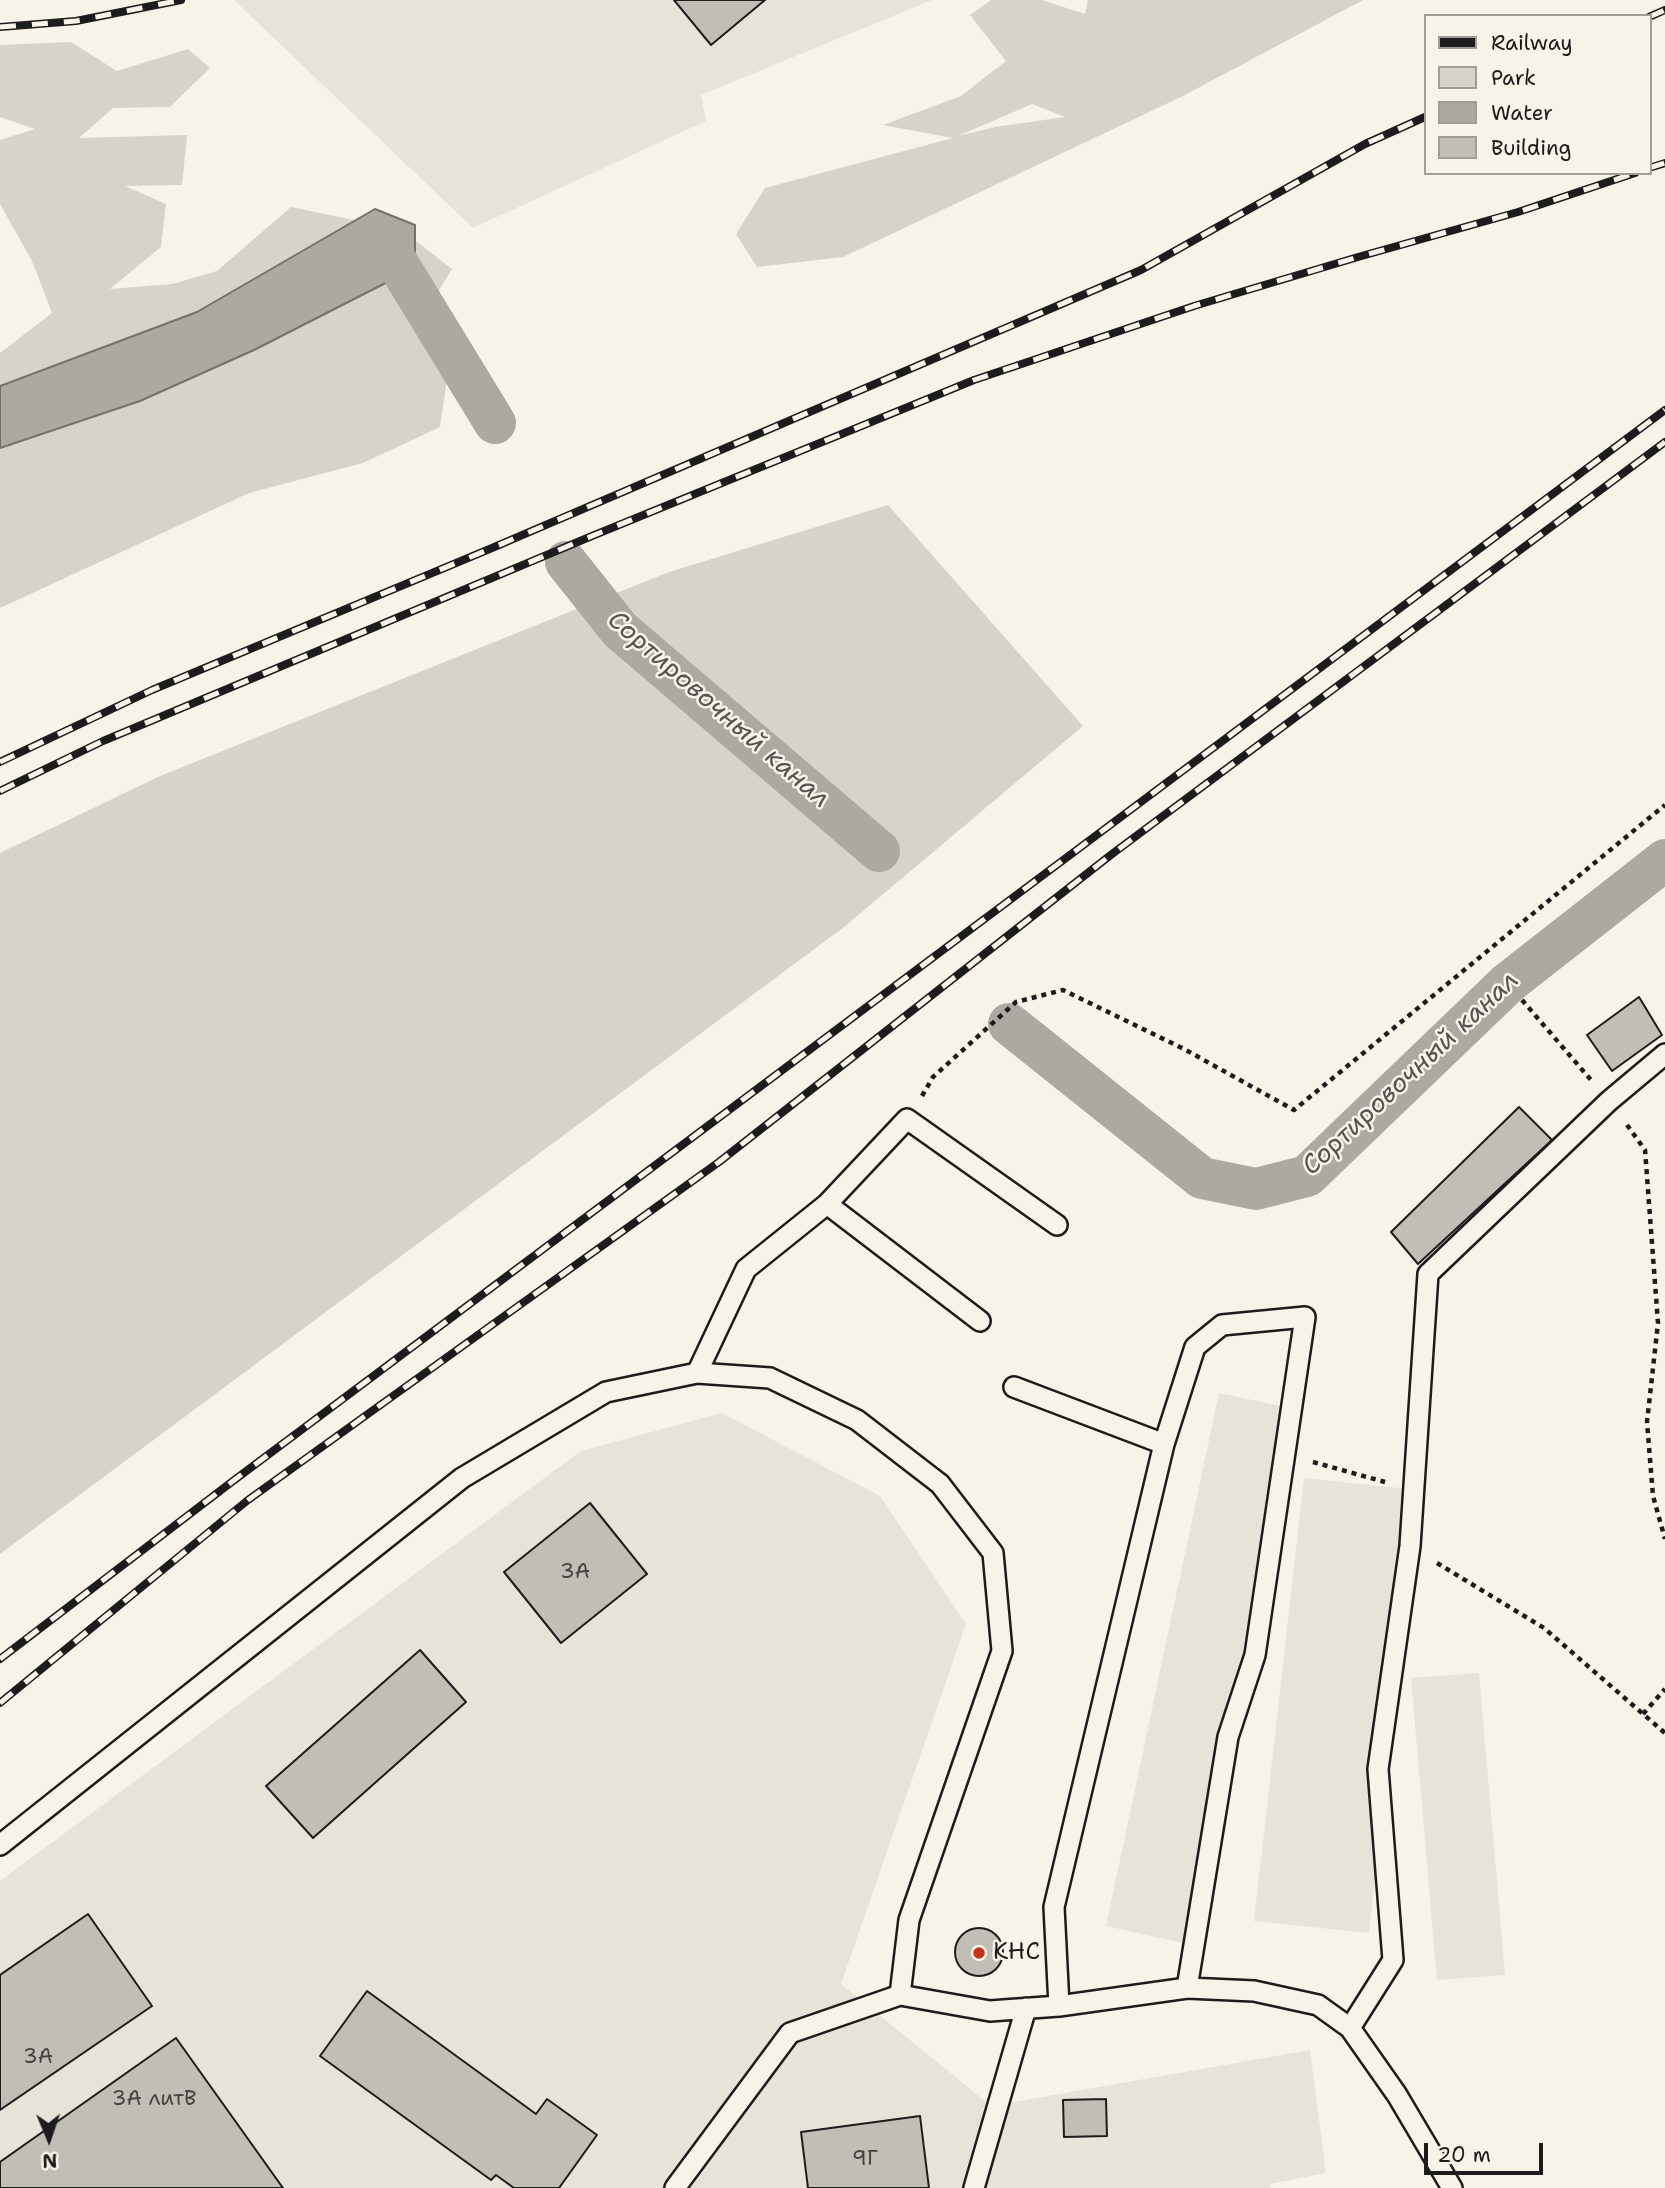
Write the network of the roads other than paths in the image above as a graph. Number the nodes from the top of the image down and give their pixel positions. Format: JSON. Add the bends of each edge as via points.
{"nodes":[{"id":1,"x":1665,"y":1054,"type":"edge"},
{"id":2,"x":827,"y":1204,"type":"junction"},
{"id":3,"x":1057,"y":1226,"type":"dead end"},
{"id":4,"x":979,"y":1321,"type":"dead end"},
{"id":5,"x":697,"y":1373,"type":"junction"},
{"id":6,"x":1014,"y":1387,"type":"dead end"},
{"id":7,"x":1164,"y":1444,"type":"junction"},
{"id":8,"x":0,"y":1845,"type":"edge"},
{"id":9,"x":1187,"y":1989,"type":"junction"},
{"id":10,"x":900,"y":1994,"type":"junction"},
{"id":11,"x":1059,"y":2006,"type":"junction"},
{"id":12,"x":1026,"y":2008,"type":"junction"},
{"id":13,"x":1350,"y":2028,"type":"junction"},
{"id":14,"x":675,"y":2188,"type":"edge"},
{"id":15,"x":974,"y":2188,"type":"edge"},
{"id":16,"x":1452,"y":2188,"type":"edge"}],
"edges":[{"from":1,"to":13,"type":"lane","via":[[1609,1101],[1428,1274],[1410,1546],[1378,1769],[1393,1959]]},
{"from":2,"to":3,"type":"lane","via":[[907,1119]]},
{"from":2,"to":4,"type":"lane"},
{"from":2,"to":5,"type":"lane","via":[[746,1269]]},
{"from":5,"to":8,"type":"lane","via":[[606,1392],[462,1478]]},
{"from":5,"to":10,"type":"lane","via":[[770,1378],[858,1420],[940,1484],[993,1553],[1002,1651],[909,1920]]},
{"from":6,"to":7,"type":"lane"},
{"from":7,"to":9,"type":"lane","via":[[1195,1347],[1222,1325],[1305,1317],[1255,1656],[1228,1737]]},
{"from":7,"to":11,"type":"lane","via":[[1054,1907]]},
{"from":9,"to":11,"type":"lane"},
{"from":9,"to":13,"type":"lane","via":[[1254,1992],[1318,2005]]},
{"from":10,"to":12,"type":"lane","via":[[990,2011]]},
{"from":10,"to":14,"type":"lane","via":[[790,2033]]},
{"from":11,"to":12,"type":"lane"},
{"from":12,"to":15,"type":"lane"},
{"from":13,"to":16,"type":"lane","via":[[1397,2095]]}]}
